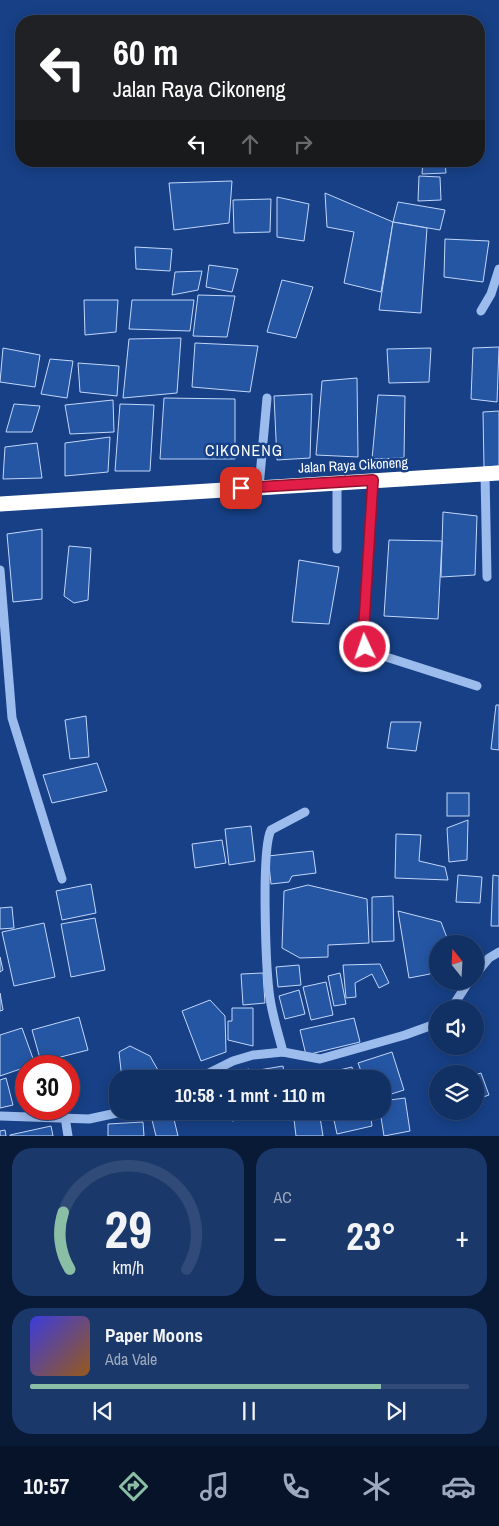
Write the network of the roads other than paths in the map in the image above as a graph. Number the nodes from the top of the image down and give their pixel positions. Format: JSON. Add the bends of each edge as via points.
{"nodes":[{"id":1,"x":499,"y":270,"type":"edge"},
{"id":2,"x":481,"y":311,"type":"dead end"},
{"id":3,"x":267,"y":398,"type":"dead end"},
{"id":4,"x":492,"y":473,"type":"edge"},
{"id":5,"x":373,"y":480,"type":"junction"},
{"id":6,"x":337,"y":482,"type":"junction"},
{"id":7,"x":259,"y":487,"type":"junction"},
{"id":8,"x":0,"y":504,"type":"edge"},
{"id":9,"x":337,"y":549,"type":"dead end"},
{"id":10,"x":0,"y":570,"type":"edge"},
{"id":11,"x":487,"y":577,"type":"dead end"},
{"id":12,"x":477,"y":686,"type":"dead end"},
{"id":13,"x":304,"y":812,"type":"dead end"},
{"id":14,"x":62,"y":879,"type":"dead end"},
{"id":15,"x":499,"y":952,"type":"edge"},
{"id":16,"x":484,"y":964,"type":"edge"},
{"id":17,"x":429,"y":1026,"type":"edge"},
{"id":18,"x":283,"y":1052,"type":"junction"},
{"id":19,"x":215,"y":1070,"type":"edge"},
{"id":20,"x":109,"y":1114,"type":"edge"},
{"id":21,"x":0,"y":1116,"type":"edge"},
{"id":22,"x":15,"y":1116,"type":"edge"},
{"id":23,"x":80,"y":1118,"type":"edge"},
{"id":24,"x":65,"y":1120,"type":"edge"},
{"id":25,"x":68,"y":1136,"type":"edge"}],
"edges":[{"from":1,"to":2,"type":"street"},
{"from":3,"to":7,"type":"street"},
{"from":4,"to":5,"type":"highway","name":"Jalan Raya Cikoneng"},
{"from":4,"to":11,"type":"street"},
{"from":5,"to":6,"type":"highway","name":"Jalan Raya Cikoneng"},
{"from":5,"to":12,"type":"street","via":[[365,647],[368,651]]},
{"from":6,"to":7,"type":"highway","name":"Jalan Raya Cikoneng"},
{"from":6,"to":9,"type":"street"},
{"from":7,"to":8,"type":"highway","name":"Jalan Raya Cikoneng"},
{"from":10,"to":14,"type":"street","via":[[12,718]]},
{"from":13,"to":18,"type":"street","via":[[271,830],[267,846],[269,993]]},
{"from":15,"to":16,"type":"street"},
{"from":17,"to":18,"type":"street","via":[[320,1058]]},
{"from":18,"to":19,"type":"street","via":[[252,1055]]},
{"from":20,"to":23,"type":"street"},
{"from":21,"to":22,"type":"street"},
{"from":24,"to":25,"type":"street"}]}
